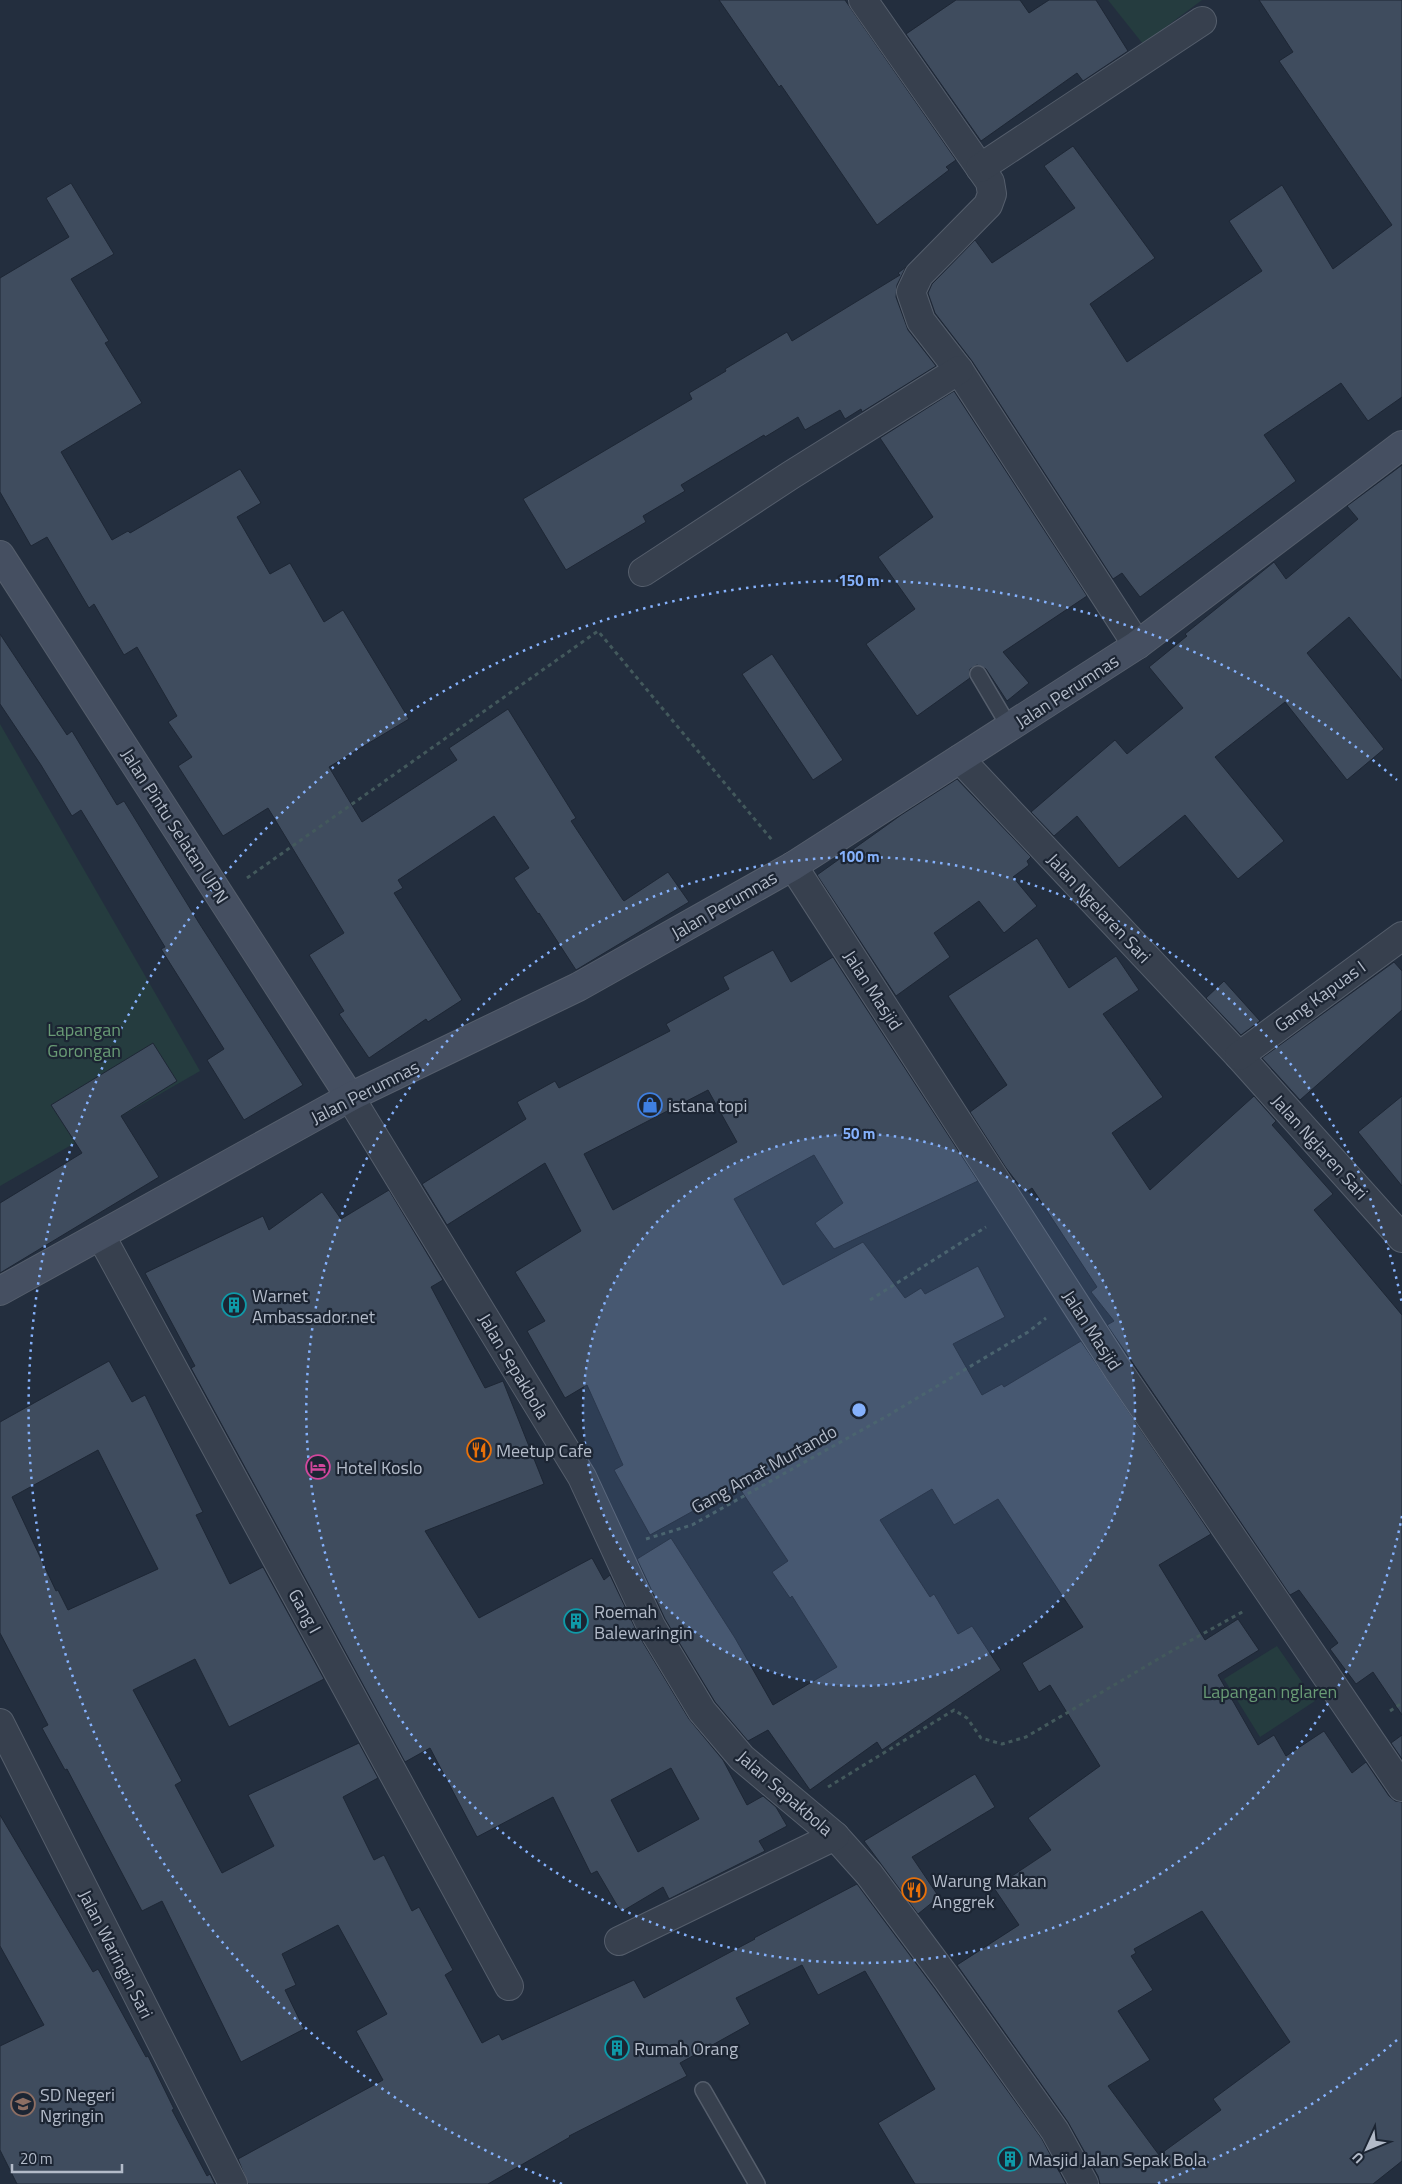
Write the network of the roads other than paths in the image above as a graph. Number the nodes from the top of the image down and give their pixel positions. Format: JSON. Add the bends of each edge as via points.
{"nodes":[{"id":1,"x":863,"y":0,"type":"edge"},
{"id":2,"x":1202,"y":21,"type":"dead end"},
{"id":3,"x":980,"y":168,"type":"junction"},
{"id":4,"x":959,"y":370,"type":"junction"},
{"id":5,"x":1402,"y":445,"type":"edge"},
{"id":6,"x":0,"y":556,"type":"edge"},
{"id":7,"x":644,"y":572,"type":"dead end"},
{"id":8,"x":1137,"y":645,"type":"junction"},
{"id":9,"x":978,"y":674,"type":"dead end"},
{"id":10,"x":1010,"y":728,"type":"junction"},
{"id":11,"x":960,"y":760,"type":"junction"},
{"id":12,"x":793,"y":866,"type":"junction"},
{"id":13,"x":1402,"y":936,"type":"edge"},
{"id":14,"x":1239,"y":1056,"type":"junction"},
{"id":15,"x":350,"y":1097,"type":"junction"},
{"id":16,"x":101,"y":1236,"type":"junction"},
{"id":17,"x":1402,"y":1238,"type":"edge"},
{"id":18,"x":0,"y":1291,"type":"edge"},
{"id":19,"x":0,"y":1723,"type":"edge"},
{"id":20,"x":1402,"y":1787,"type":"edge"},
{"id":21,"x":835,"y":1836,"type":"junction"},
{"id":22,"x":619,"y":1940,"type":"dead end"},
{"id":23,"x":509,"y":1986,"type":"dead end"},
{"id":24,"x":704,"y":2090,"type":"dead end"},
{"id":25,"x":233,"y":2184,"type":"edge"},
{"id":26,"x":756,"y":2184,"type":"edge"},
{"id":27,"x":1084,"y":2184,"type":"edge"}],
"edges":[{"from":1,"to":3,"type":"street"},
{"from":2,"to":3,"type":"street"},
{"from":3,"to":4,"type":"street","via":[[990,182],[992,194],[988,205],[919,275],[911,292],[921,321]]},
{"from":4,"to":7,"type":"street","via":[[831,449]]},
{"from":4,"to":8,"type":"street"},
{"from":5,"to":8,"type":"main road","name":"Jalan Perumnas"},
{"from":6,"to":15,"type":"main road","name":"Jalan Pintu Selatan UPN"},
{"from":8,"to":10,"type":"main road","name":"Jalan Perumnas"},
{"from":9,"to":10,"type":"lane"},
{"from":10,"to":11,"type":"main road","name":"Jalan Perumnas"},
{"from":11,"to":12,"type":"main road","name":"Jalan Perumnas"},
{"from":11,"to":14,"type":"street","name":"Jalan Ngelaren Sari"},
{"from":12,"to":15,"type":"main road","name":"Jalan Perumnas","via":[[578,987]]},
{"from":12,"to":20,"type":"street","name":"Jalan Masjid","via":[[1071,1298]]},
{"from":13,"to":14,"type":"street","name":"Gang Kapuas I"},
{"from":14,"to":17,"type":"street","name":"Jalan Nglaren Sari"},
{"from":15,"to":16,"type":"main road","name":"Jalan Perumnas"},
{"from":15,"to":21,"type":"street","name":"Jalan Sepakbola","via":[[582,1477],[651,1626],[702,1711],[742,1758]]},
{"from":16,"to":18,"type":"main road","name":"Jalan Perumnas"},
{"from":16,"to":23,"type":"street","name":"Gang I"},
{"from":19,"to":25,"type":"street","name":"Jalan Waringin Sari"},
{"from":21,"to":22,"type":"street"},
{"from":21,"to":27,"type":"street","name":"Jalan Sepakbola","via":[[868,1874],[948,1980],[1055,2132]]},
{"from":24,"to":26,"type":"lane"}]}
